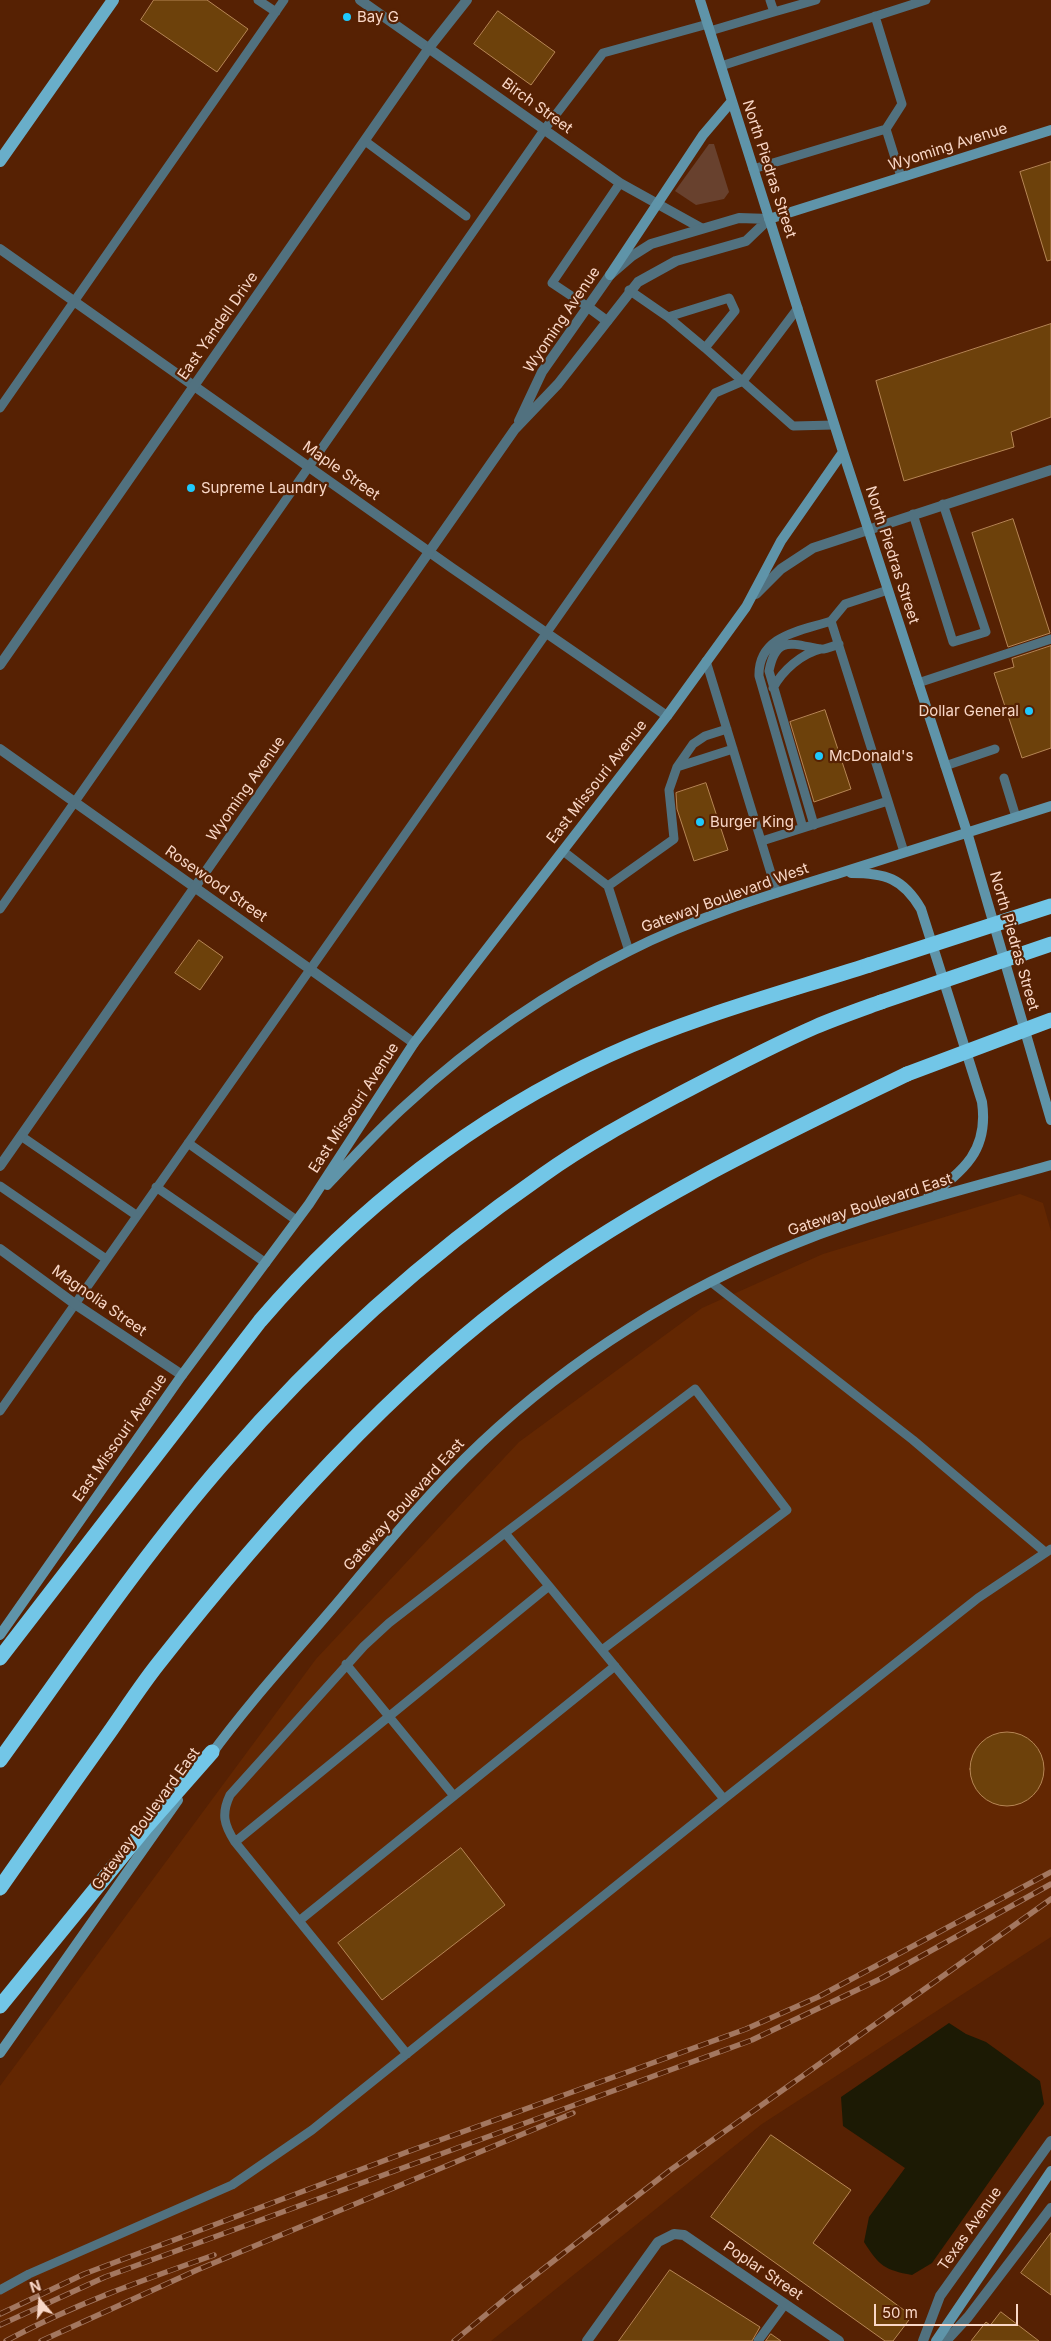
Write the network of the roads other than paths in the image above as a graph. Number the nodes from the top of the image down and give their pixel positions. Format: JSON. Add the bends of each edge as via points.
{"nodes":[{"id":1,"x":113,"y":0,"type":"edge"},
{"id":2,"x":258,"y":0,"type":"edge"},
{"id":3,"x":284,"y":0,"type":"edge"},
{"id":4,"x":360,"y":0,"type":"edge"},
{"id":5,"x":700,"y":0,"type":"edge"},
{"id":6,"x":770,"y":0,"type":"edge"},
{"id":7,"x":816,"y":0,"type":"edge"},
{"id":8,"x":926,"y":0,"type":"edge"},
{"id":9,"x":464,"y":2,"type":"edge"},
{"id":10,"x":276,"y":12,"type":"junction"},
{"id":11,"x":774,"y":12,"type":"junction"},
{"id":12,"x":875,"y":16,"type":"junction"},
{"id":13,"x":709,"y":28,"type":"junction"},
{"id":14,"x":429,"y":48,"type":"junction"},
{"id":15,"x":721,"y":66,"type":"junction"},
{"id":16,"x":732,"y":101,"type":"junction"},
{"id":17,"x":886,"y":129,"type":"junction"},
{"id":18,"x":544,"y":130,"type":"junction"},
{"id":19,"x":1051,"y":130,"type":"edge"},
{"id":20,"x":365,"y":141,"type":"junction"},
{"id":21,"x":0,"y":162,"type":"edge"},
{"id":22,"x":753,"y":169,"type":"junction"},
{"id":23,"x":901,"y":178,"type":"junction"},
{"id":24,"x":620,"y":183,"type":"junction"},
{"id":25,"x":657,"y":203,"type":"junction"},
{"id":26,"x":466,"y":216,"type":"dead end"},
{"id":27,"x":769,"y":219,"type":"junction"},
{"id":28,"x":702,"y":228,"type":"junction"},
{"id":29,"x":0,"y":249,"type":"edge"},
{"id":30,"x":610,"y":275,"type":"junction"},
{"id":31,"x":629,"y":290,"type":"junction"},
{"id":32,"x":75,"y":302,"type":"junction"},
{"id":33,"x":588,"y":307,"type":"junction"},
{"id":34,"x":798,"y":308,"type":"junction"},
{"id":35,"x":668,"y":317,"type":"junction"},
{"id":36,"x":607,"y":321,"type":"junction"},
{"id":37,"x":705,"y":348,"type":"junction"},
{"id":38,"x":743,"y":382,"type":"junction"},
{"id":39,"x":195,"y":386,"type":"junction"},
{"id":40,"x":0,"y":408,"type":"edge"},
{"id":41,"x":834,"y":425,"type":"junction"},
{"id":42,"x":515,"y":429,"type":"junction"},
{"id":43,"x":843,"y":452,"type":"junction"},
{"id":44,"x":308,"y":466,"type":"junction"},
{"id":45,"x":1051,"y":470,"type":"edge"},
{"id":46,"x":943,"y":504,"type":"junction"},
{"id":47,"x":913,"y":514,"type":"junction"},
{"id":48,"x":868,"y":528,"type":"junction"},
{"id":49,"x":430,"y":553,"type":"junction"},
{"id":50,"x":888,"y":590,"type":"junction"},
{"id":51,"x":746,"y":607,"type":"junction"},
{"id":52,"x":832,"y":621,"type":"junction"},
{"id":53,"x":546,"y":633,"type":"junction"},
{"id":54,"x":1051,"y":640,"type":"edge"},
{"id":55,"x":839,"y":644,"type":"junction"},
{"id":56,"x":822,"y":649,"type":"junction"},
{"id":57,"x":706,"y":661,"type":"junction"},
{"id":58,"x":0,"y":665,"type":"edge"},
{"id":59,"x":918,"y":684,"type":"junction"},
{"id":60,"x":773,"y":688,"type":"junction"},
{"id":61,"x":667,"y":716,"type":"junction"},
{"id":62,"x":727,"y":729,"type":"junction"},
{"id":63,"x":0,"y":749,"type":"edge"},
{"id":64,"x":733,"y":749,"type":"junction"},
{"id":65,"x":995,"y":749,"type":"dead end"},
{"id":66,"x":945,"y":766,"type":"junction"},
{"id":67,"x":677,"y":767,"type":"junction"},
{"id":68,"x":1004,"y":778,"type":"dead end"},
{"id":69,"x":888,"y":802,"type":"junction"},
{"id":70,"x":75,"y":803,"type":"junction"},
{"id":71,"x":1051,"y":806,"type":"edge"},
{"id":72,"x":1016,"y":816,"type":"junction"},
{"id":73,"x":814,"y":825,"type":"junction"},
{"id":74,"x":803,"y":828,"type":"junction"},
{"id":75,"x":967,"y":832,"type":"junction"},
{"id":76,"x":762,"y":841,"type":"junction"},
{"id":77,"x":563,"y":851,"type":"junction"},
{"id":78,"x":904,"y":852,"type":"junction"},
{"id":79,"x":842,"y":872,"type":"junction"},
{"id":80,"x":608,"y":886,"type":"junction"},
{"id":81,"x":195,"y":887,"type":"junction"},
{"id":82,"x":777,"y":893,"type":"junction"},
{"id":83,"x":1051,"y":906,"type":"edge"},
{"id":84,"x":0,"y":909,"type":"edge"},
{"id":85,"x":1051,"y":944,"type":"edge"},
{"id":86,"x":629,"y":951,"type":"junction"},
{"id":87,"x":310,"y":968,"type":"junction"},
{"id":88,"x":1051,"y":1020,"type":"edge"},
{"id":89,"x":414,"y":1043,"type":"junction"},
{"id":90,"x":1051,"y":1120,"type":"edge"},
{"id":91,"x":21,"y":1136,"type":"junction"},
{"id":92,"x":188,"y":1143,"type":"junction"},
{"id":93,"x":1051,"y":1165,"type":"edge"},
{"id":94,"x":0,"y":1166,"type":"edge"},
{"id":95,"x":0,"y":1186,"type":"edge"},
{"id":96,"x":156,"y":1187,"type":"junction"},
{"id":97,"x":921,"y":1202,"type":"junction"},
{"id":98,"x":309,"y":1204,"type":"junction"},
{"id":99,"x":136,"y":1215,"type":"junction"},
{"id":100,"x":296,"y":1220,"type":"junction"},
{"id":101,"x":0,"y":1249,"type":"edge"},
{"id":102,"x":106,"y":1259,"type":"junction"},
{"id":103,"x":266,"y":1263,"type":"junction"},
{"id":104,"x":712,"y":1282,"type":"junction"},
{"id":105,"x":75,"y":1304,"type":"junction"},
{"id":106,"x":182,"y":1376,"type":"junction"},
{"id":107,"x":0,"y":1411,"type":"edge"},
{"id":108,"x":506,"y":1533,"type":"junction"},
{"id":109,"x":1048,"y":1551,"type":"edge"},
{"id":110,"x":549,"y":1586,"type":"junction"},
{"id":111,"x":0,"y":1634,"type":"edge"},
{"id":112,"x":602,"y":1650,"type":"junction"},
{"id":113,"x":0,"y":1658,"type":"edge"},
{"id":114,"x":346,"y":1664,"type":"junction"},
{"id":115,"x":615,"y":1666,"type":"junction"},
{"id":116,"x":389,"y":1717,"type":"junction"},
{"id":117,"x":212,"y":1752,"type":"junction"},
{"id":118,"x":0,"y":1760,"type":"edge"},
{"id":119,"x":454,"y":1796,"type":"junction"},
{"id":120,"x":724,"y":1799,"type":"junction"},
{"id":121,"x":236,"y":1842,"type":"junction"},
{"id":122,"x":0,"y":1888,"type":"edge"},
{"id":123,"x":299,"y":1921,"type":"junction"},
{"id":124,"x":0,"y":2006,"type":"edge"},
{"id":125,"x":0,"y":2053,"type":"edge"},
{"id":126,"x":407,"y":2054,"type":"junction"},
{"id":127,"x":1051,"y":2141,"type":"edge"},
{"id":128,"x":1051,"y":2171,"type":"edge"},
{"id":129,"x":1051,"y":2208,"type":"edge"},
{"id":130,"x":0,"y":2290,"type":"edge"},
{"id":131,"x":785,"y":2304,"type":"junction"},
{"id":132,"x":587,"y":2341,"type":"edge"},
{"id":133,"x":758,"y":2341,"type":"edge"},
{"id":134,"x":839,"y":2341,"type":"edge"},
{"id":135,"x":923,"y":2341,"type":"edge"},
{"id":136,"x":936,"y":2341,"type":"edge"},
{"id":137,"x":946,"y":2341,"type":"edge"}],
"edges":[{"from":1,"to":21,"type":"main road"},
{"from":2,"to":10,"type":"lane"},
{"from":3,"to":10,"type":"lane"},
{"from":4,"to":14,"type":"street","name":"Birch Street"},
{"from":5,"to":13,"type":"main road","name":"North Piedras Street"},
{"from":6,"to":11,"type":"lane"},
{"from":7,"to":11,"type":"lane"},
{"from":8,"to":12,"type":"lane"},
{"from":9,"to":14,"type":"street","name":"East Yandell Drive"},
{"from":10,"to":32,"type":"lane"},
{"from":11,"to":13,"type":"lane"},
{"from":12,"to":15,"type":"lane"},
{"from":12,"to":17,"type":"lane","via":[[902,104]]},
{"from":13,"to":15,"type":"main road","name":"North Piedras Street"},
{"from":13,"to":18,"type":"lane","via":[[604,52]]},
{"from":14,"to":18,"type":"street","name":"Birch Street"},
{"from":14,"to":20,"type":"street","name":"East Yandell Drive"},
{"from":15,"to":16,"type":"main road","name":"North Piedras Street"},
{"from":16,"to":22,"type":"main road","name":"North Piedras Street"},
{"from":16,"to":25,"type":"main road","via":[[703,135]]},
{"from":17,"to":22,"type":"lane"},
{"from":17,"to":23,"type":"lane"},
{"from":18,"to":24,"type":"street","name":"Birch Street"},
{"from":18,"to":44,"type":"lane"},
{"from":19,"to":23,"type":"main road","name":"Wyoming Avenue"},
{"from":20,"to":26,"type":"lane"},
{"from":20,"to":39,"type":"street","name":"East Yandell Drive"},
{"from":22,"to":27,"type":"main road","name":"North Piedras Street"},
{"from":23,"to":27,"type":"main road","name":"Wyoming Avenue"},
{"from":24,"to":25,"type":"street","name":"Birch Street"},
{"from":24,"to":33,"type":"lane","via":[[552,284]]},
{"from":25,"to":28,"type":"street","name":"Birch Street"},
{"from":25,"to":30,"type":"main road"},
{"from":27,"to":28,"type":"street","name":"Wyoming Avenue","via":[[739,218]]},
{"from":27,"to":31,"type":"street","name":"Wyoming Avenue","via":[[746,241],[676,261]]},
{"from":27,"to":34,"type":"main road","name":"North Piedras Street"},
{"from":28,"to":30,"type":"street","name":"Wyoming Avenue","via":[[651,244]]},
{"from":29,"to":32,"type":"street","name":"Maple Street"},
{"from":30,"to":33,"type":"street","name":"Wyoming Avenue"},
{"from":31,"to":35,"type":"lane"},
{"from":31,"to":36,"type":"street","name":"Wyoming Avenue"},
{"from":32,"to":39,"type":"street","name":"Maple Street"},
{"from":32,"to":40,"type":"lane"},
{"from":33,"to":36,"type":"street"},
{"from":33,"to":42,"type":"street","name":"Wyoming Avenue","via":[[542,372]]},
{"from":34,"to":38,"type":"lane"},
{"from":34,"to":41,"type":"main road","name":"North Piedras Street"},
{"from":35,"to":37,"type":"lane"},
{"from":35,"to":37,"type":"lane","via":[[729,298],[735,311]]},
{"from":36,"to":42,"type":"street","name":"Wyoming Avenue","via":[[558,384]]},
{"from":37,"to":38,"type":"lane"},
{"from":38,"to":41,"type":"lane","via":[[793,426]]},
{"from":38,"to":53,"type":"lane","via":[[715,393]]},
{"from":39,"to":44,"type":"street","name":"Maple Street"},
{"from":39,"to":58,"type":"street","name":"East Yandell Drive"},
{"from":41,"to":43,"type":"main road","name":"North Piedras Street"},
{"from":42,"to":49,"type":"street","name":"Wyoming Avenue"},
{"from":43,"to":48,"type":"main road","name":"North Piedras Street"},
{"from":43,"to":51,"type":"main road","name":"East Missouri Avenue","via":[[781,541]]},
{"from":44,"to":49,"type":"street","name":"Maple Street"},
{"from":44,"to":70,"type":"lane"},
{"from":45,"to":46,"type":"street","name":"East Missouri Avenue"},
{"from":46,"to":47,"type":"street","name":"East Missouri Avenue"},
{"from":46,"to":47,"type":"lane","via":[[986,632],[954,642]]},
{"from":47,"to":48,"type":"street","name":"East Missouri Avenue"},
{"from":48,"to":50,"type":"main road","name":"North Piedras Street"},
{"from":48,"to":51,"type":"street","name":"East Missouri Avenue","via":[[796,557],[763,585]]},
{"from":49,"to":53,"type":"street","name":"Maple Street"},
{"from":49,"to":81,"type":"street","name":"Wyoming Avenue"},
{"from":50,"to":52,"type":"lane","via":[[845,604]]},
{"from":50,"to":59,"type":"main road","name":"North Piedras Street"},
{"from":51,"to":57,"type":"main road","name":"East Missouri Avenue"},
{"from":52,"to":55,"type":"lane"},
{"from":52,"to":74,"type":"lane","via":[[777,638],[764,654],[759,667]]},
{"from":53,"to":61,"type":"street","name":"Maple Street"},
{"from":53,"to":87,"type":"lane"},
{"from":54,"to":59,"type":"lane"},
{"from":55,"to":56,"type":"lane"},
{"from":55,"to":69,"type":"lane"},
{"from":56,"to":60,"type":"lane","via":[[809,652],[780,675]]},
{"from":56,"to":60,"type":"lane","via":[[806,644],[781,647],[772,657],[768,671]]},
{"from":57,"to":61,"type":"main road","name":"East Missouri Avenue"},
{"from":57,"to":62,"type":"lane"},
{"from":59,"to":66,"type":"main road","name":"North Piedras Street"},
{"from":60,"to":73,"type":"lane"},
{"from":61,"to":77,"type":"main road","name":"East Missouri Avenue"},
{"from":62,"to":64,"type":"lane"},
{"from":62,"to":67,"type":"lane","via":[[693,744]]},
{"from":63,"to":70,"type":"street","name":"Rosewood Street"},
{"from":64,"to":67,"type":"lane"},
{"from":64,"to":76,"type":"lane"},
{"from":65,"to":66,"type":"lane"},
{"from":66,"to":75,"type":"main road","name":"North Piedras Street"},
{"from":67,"to":80,"type":"lane","via":[[668,790],[674,838]]},
{"from":68,"to":72,"type":"lane"},
{"from":69,"to":73,"type":"lane"},
{"from":69,"to":78,"type":"lane"},
{"from":70,"to":81,"type":"street","name":"Rosewood Street"},
{"from":70,"to":84,"type":"lane"},
{"from":71,"to":72,"type":"main road","name":"Gateway Boulevard West"},
{"from":72,"to":75,"type":"main road","name":"Gateway Boulevard West"},
{"from":73,"to":74,"type":"lane"},
{"from":74,"to":76,"type":"lane"},
{"from":75,"to":78,"type":"main road","name":"Gateway Boulevard West"},
{"from":75,"to":90,"type":"main road","name":"North Piedras Street"},
{"from":76,"to":82,"type":"lane"},
{"from":77,"to":80,"type":"lane"},
{"from":77,"to":89,"type":"main road","name":"East Missouri Avenue"},
{"from":78,"to":79,"type":"main road","name":"Gateway Boulevard West"},
{"from":79,"to":82,"type":"main road","name":"Gateway Boulevard West"},
{"from":79,"to":97,"type":"main road","via":[[875,873],[905,887],[913,895],[921,909],[982,1102],[984,1119],[976,1152],[966,1166]]},
{"from":80,"to":86,"type":"lane"},
{"from":81,"to":87,"type":"street","name":"Rosewood Street"},
{"from":81,"to":91,"type":"street","name":"Wyoming Avenue"},
{"from":82,"to":86,"type":"main road","name":"Gateway Boulevard West","via":[[676,929]]},
{"from":83,"to":113,"type":"highway","bridge":true,"via":[[721,1012],[608,1055],[538,1091],[486,1123],[395,1188],[298,1276],[260,1321]]},
{"from":85,"to":118,"type":"highway","bridge":true,"via":[[815,1027],[731,1068],[629,1121],[544,1174],[436,1256],[359,1322],[225,1461],[113,1600]]},
{"from":86,"to":98,"type":"main road","name":"Gateway Boulevard West","via":[[530,1009],[465,1055],[404,1106]]},
{"from":87,"to":89,"type":"street","name":"Rosewood Street"},
{"from":87,"to":92,"type":"lane"},
{"from":88,"to":122,"type":"highway","bridge":true,"via":[[907,1074],[688,1184],[600,1236],[530,1284],[405,1390],[325,1467],[250,1552],[156,1666]]},
{"from":89,"to":98,"type":"main road","name":"East Missouri Avenue"},
{"from":91,"to":94,"type":"street","name":"Wyoming Avenue"},
{"from":91,"to":99,"type":"lane"},
{"from":92,"to":96,"type":"lane"},
{"from":92,"to":100,"type":"lane"},
{"from":93,"to":97,"type":"main road","name":"Gateway Boulevard East"},
{"from":95,"to":102,"type":"lane"},
{"from":96,"to":99,"type":"lane"},
{"from":96,"to":103,"type":"lane"},
{"from":97,"to":104,"type":"main road","name":"Gateway Boulevard East","via":[[797,1243]]},
{"from":98,"to":100,"type":"main road","name":"East Missouri Avenue"},
{"from":99,"to":102,"type":"lane"},
{"from":100,"to":103,"type":"main road","name":"East Missouri Avenue"},
{"from":101,"to":105,"type":"street","name":"Magnolia Street"},
{"from":102,"to":105,"type":"lane"},
{"from":103,"to":106,"type":"main road","name":"East Missouri Avenue"},
{"from":104,"to":109,"type":"lane"},
{"from":104,"to":117,"type":"main road","name":"Gateway Boulevard East","via":[[634,1326],[573,1367],[480,1443],[418,1508]]},
{"from":105,"to":106,"type":"street","name":"Magnolia Street"},
{"from":105,"to":107,"type":"lane"},
{"from":106,"to":111,"type":"main road","name":"East Missouri Avenue"},
{"from":108,"to":110,"type":"lane"},
{"from":108,"to":112,"type":"lane","via":[[696,1389],[787,1510]]},
{"from":108,"to":114,"type":"lane","via":[[389,1623]]},
{"from":109,"to":120,"type":"lane","via":[[978,1598]]},
{"from":110,"to":112,"type":"lane"},
{"from":110,"to":116,"type":"lane"},
{"from":112,"to":115,"type":"lane"},
{"from":114,"to":116,"type":"lane"},
{"from":114,"to":121,"type":"lane","via":[[230,1795],[223,1819]]},
{"from":115,"to":119,"type":"lane"},
{"from":115,"to":120,"type":"lane"},
{"from":116,"to":119,"type":"lane"},
{"from":116,"to":121,"type":"lane"},
{"from":117,"to":124,"type":"highway","via":[[146,1827]]},
{"from":117,"to":125,"type":"main road","name":"Gateway Boulevard East"},
{"from":119,"to":123,"type":"lane"},
{"from":120,"to":126,"type":"lane"},
{"from":121,"to":123,"type":"lane"},
{"from":123,"to":126,"type":"lane"},
{"from":126,"to":130,"type":"lane","via":[[312,2130],[232,2185],[29,2274]]},
{"from":127,"to":135,"type":"street","name":"Texas Avenue","via":[[940,2296]]},
{"from":128,"to":136,"type":"main road"},
{"from":129,"to":137,"type":"street"},
{"from":131,"to":132,"type":"street","name":"Poplar Street","via":[[684,2235],[674,2234],[658,2242]]},
{"from":131,"to":133,"type":"lane"},
{"from":131,"to":134,"type":"street","name":"Poplar Street"}]}
